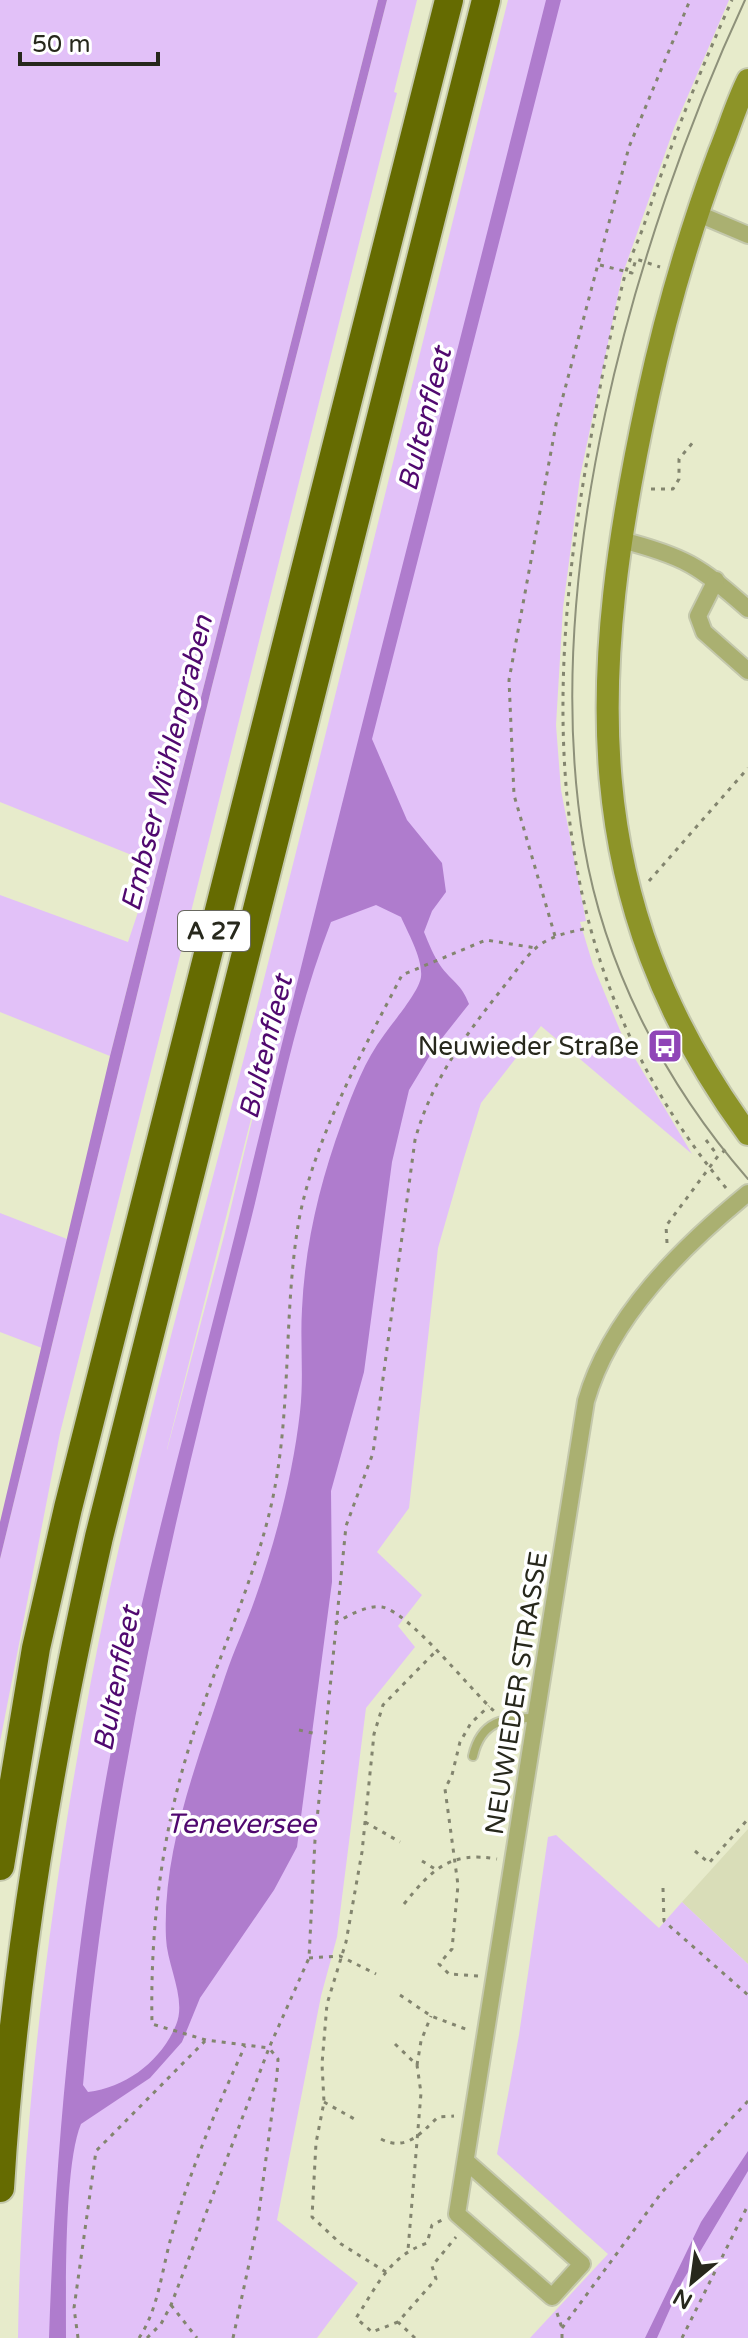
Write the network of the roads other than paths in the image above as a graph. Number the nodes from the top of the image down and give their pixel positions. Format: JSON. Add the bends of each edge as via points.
{"nodes":[{"id":1,"x":449,"y":0,"type":"edge"},
{"id":2,"x":486,"y":0,"type":"edge"},
{"id":3,"x":748,"y":80,"type":"edge"},
{"id":4,"x":696,"y":213,"type":"junction"},
{"id":5,"x":748,"y":235,"type":"edge"},
{"id":6,"x":621,"y":540,"type":"junction"},
{"id":7,"x":716,"y":580,"type":"junction"},
{"id":8,"x":748,"y":609,"type":"edge"},
{"id":9,"x":748,"y":671,"type":"edge"},
{"id":10,"x":747,"y":1132,"type":"edge"},
{"id":11,"x":742,"y":1191,"type":"edge"},
{"id":12,"x":536,"y":1718,"type":"junction"},
{"id":13,"x":473,"y":1756,"type":"dead end"},
{"id":14,"x":0,"y":1866,"type":"edge"},
{"id":15,"x":467,"y":2162,"type":"junction"},
{"id":16,"x":0,"y":2188,"type":"edge"}],
"edges":[{"from":1,"to":14,"type":"highway","number":"A 27","via":[[68,1508],[36,1648]]},
{"from":2,"to":16,"type":"highway","number":"A 27","via":[[294,753],[71,1664],[42,1823]]},
{"from":3,"to":4,"type":"street"},
{"from":4,"to":5,"type":"street"},
{"from":4,"to":6,"type":"street","via":[[665,318]]},
{"from":6,"to":7,"type":"street","via":[[671,552]]},
{"from":6,"to":10,"type":"street","via":[[607,751],[613,823],[651,963],[693,1053]]},
{"from":7,"to":8,"type":"street"},
{"from":7,"to":9,"type":"street","via":[[698,616],[704,632]]},
{"from":11,"to":12,"type":"street","name":"NEUWIEDER STRASSE","via":[[606,1346],[594,1373]]},
{"from":12,"to":13,"type":"lane","via":[[508,1717],[492,1726],[477,1741]]},
{"from":12,"to":15,"type":"street","name":"NEUWIEDER STRASSE"},
{"from":15,"to":15,"type":"street","name":"NEUWIEDER STRASSE","via":[[582,2264],[552,2297],[462,2218]]}]}
